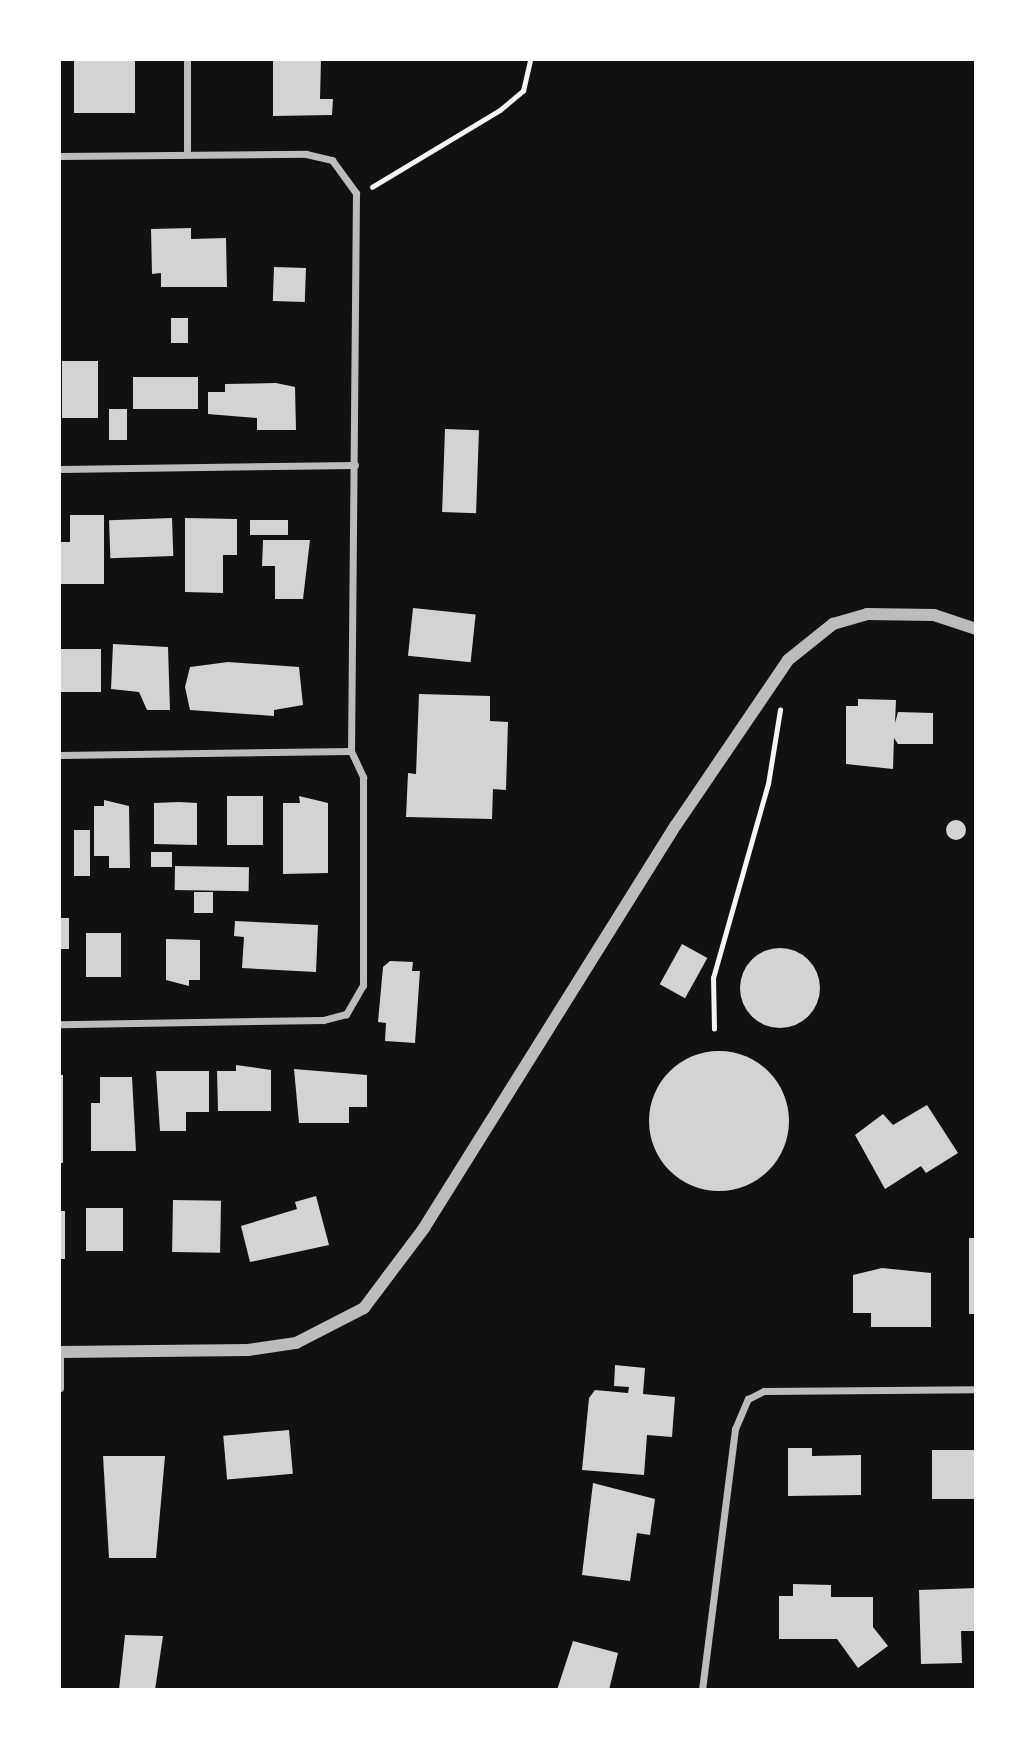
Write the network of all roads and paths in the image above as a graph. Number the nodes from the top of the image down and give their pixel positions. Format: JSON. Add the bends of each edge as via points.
{"nodes":[{"id":1,"x":187,"y":60,"type":"edge"},
{"id":2,"x":530,"y":60,"type":"edge"},
{"id":3,"x":187,"y":154,"type":"junction"},
{"id":4,"x":60,"y":156,"type":"edge"},
{"id":5,"x":356,"y":193,"type":"junction"},
{"id":6,"x":355,"y":465,"type":"junction"},
{"id":7,"x":60,"y":469,"type":"edge"},
{"id":8,"x":975,"y":629,"type":"edge"},
{"id":9,"x":781,"y":702,"type":"dead end"},
{"id":10,"x":351,"y":751,"type":"junction"},
{"id":11,"x":60,"y":755,"type":"edge"},
{"id":12,"x":60,"y":1024,"type":"edge"},
{"id":13,"x":714,"y":1029,"type":"dead end"},
{"id":14,"x":60,"y":1352,"type":"edge"},
{"id":15,"x":60,"y":1388,"type":"edge"},
{"id":16,"x":975,"y":1389,"type":"edge"},
{"id":17,"x":702,"y":1689,"type":"edge"}],
"edges":[{"from":1,"to":3,"type":"street"},
{"from":2,"to":5,"type":"path","via":[[523,91],[500,110],[389,181]]},
{"from":3,"to":4,"type":"street"},
{"from":3,"to":5,"type":"street","via":[[332,160]]},
{"from":5,"to":6,"type":"street"},
{"from":6,"to":7,"type":"street"},
{"from":6,"to":10,"type":"street"},
{"from":8,"to":14,"type":"street","via":[[934,615],[867,614],[805,642],[774,675],[424,1228],[364,1308],[296,1343],[248,1350]]},
{"from":9,"to":13,"type":"path","via":[[768,784],[713,978]]},
{"from":10,"to":11,"type":"street"},
{"from":10,"to":12,"type":"street","via":[[363,777],[363,985],[346,1014],[323,1020]]},
{"from":14,"to":15,"type":"street"},
{"from":16,"to":17,"type":"street","via":[[764,1391],[748,1399],[735,1429]]}]}
